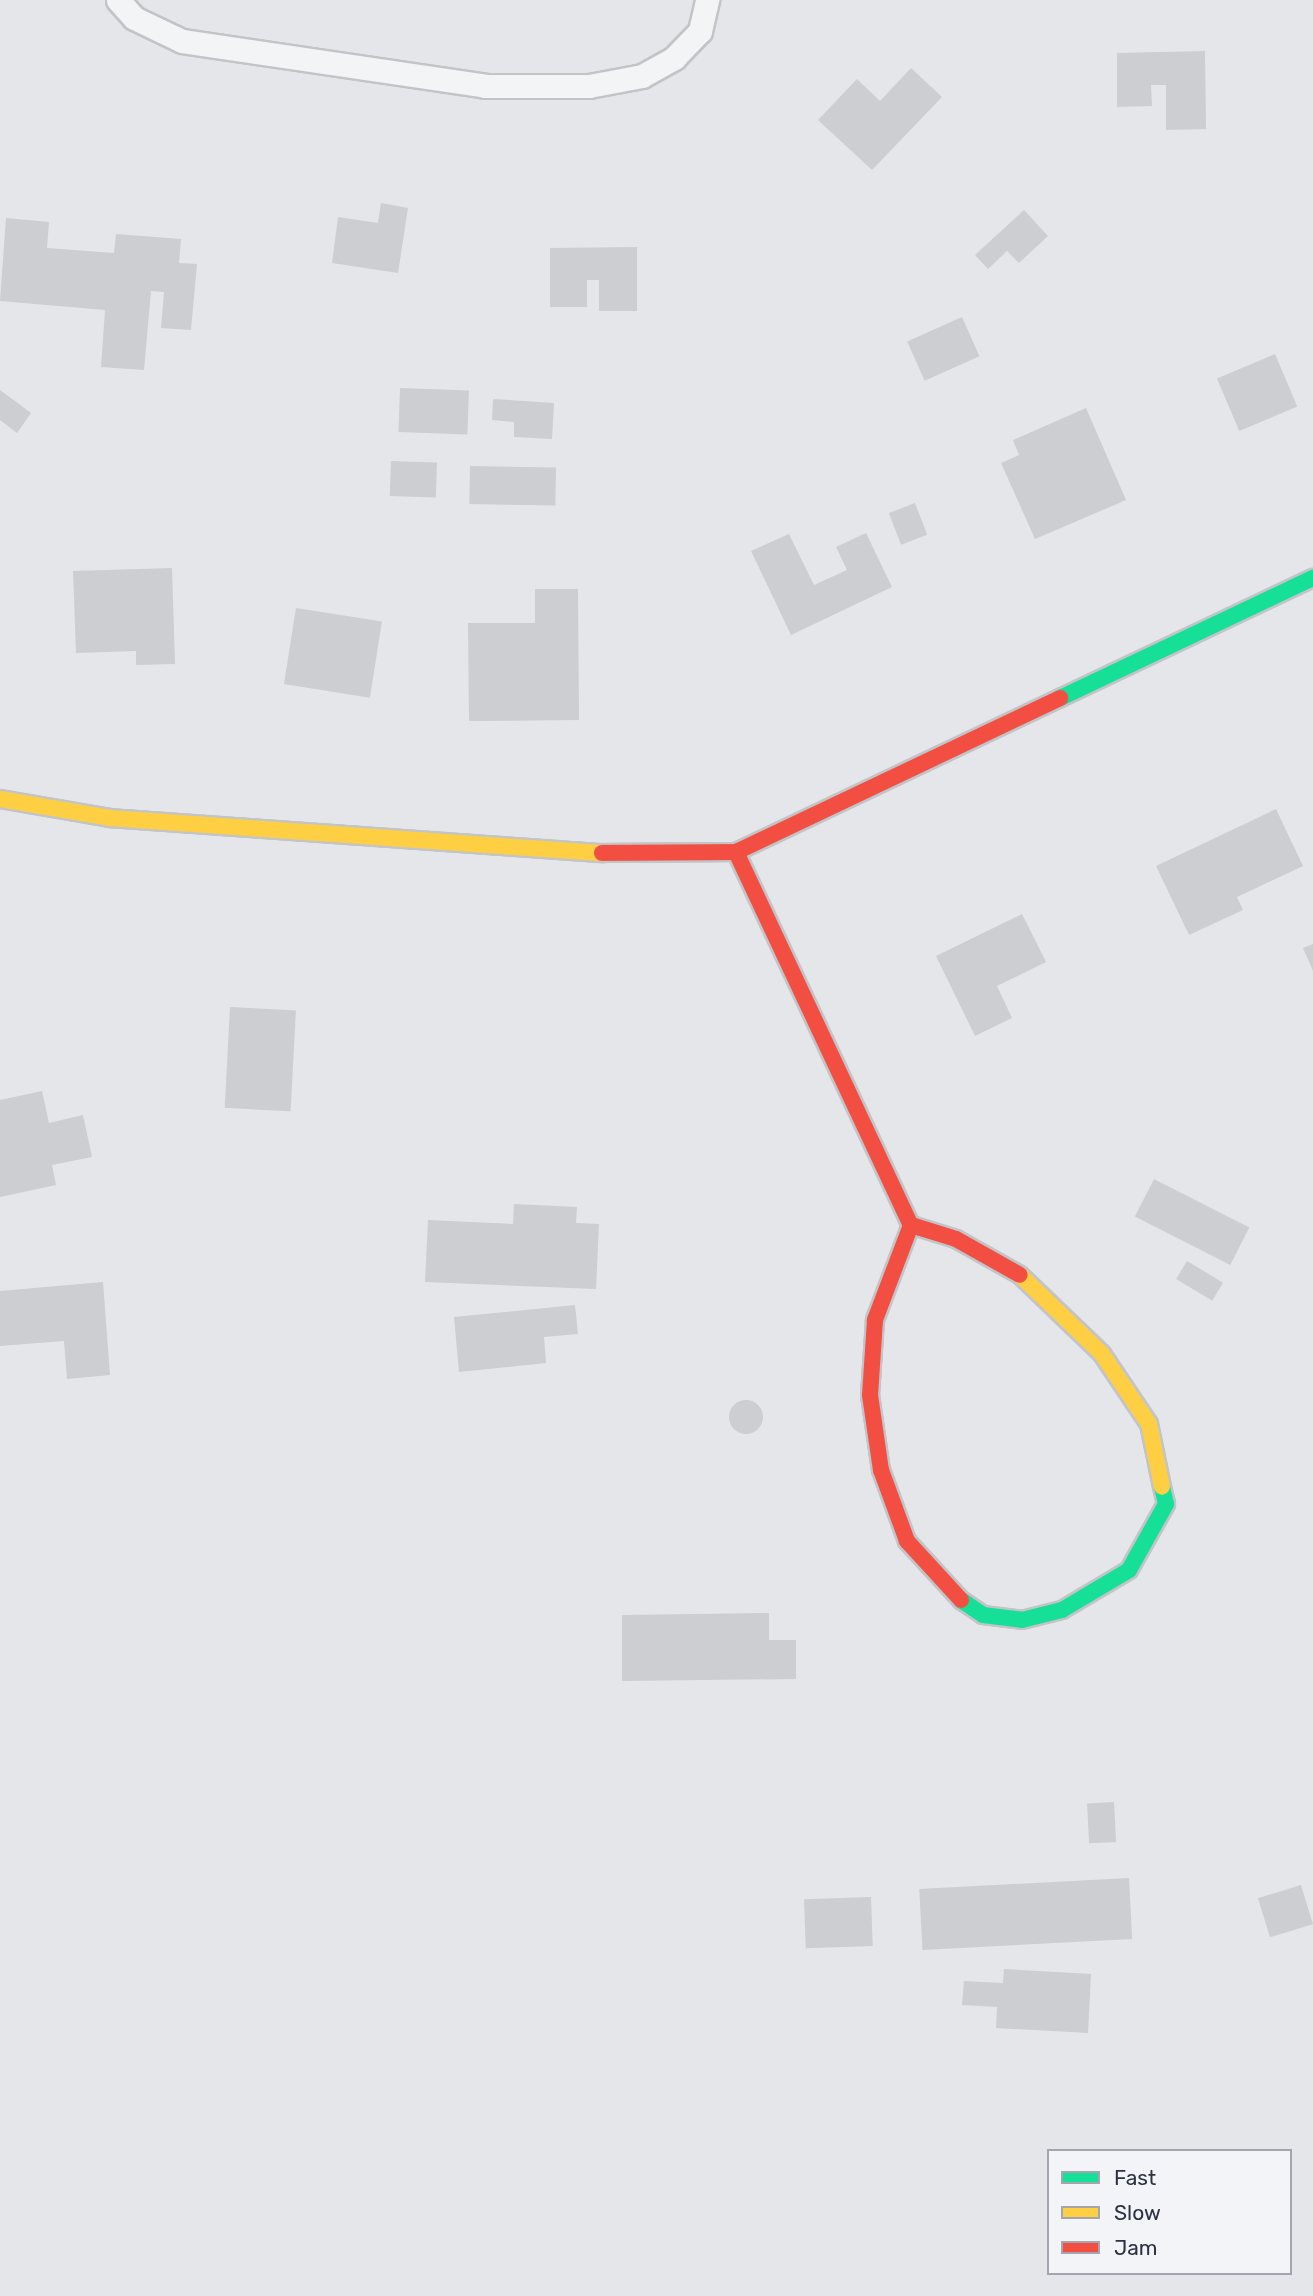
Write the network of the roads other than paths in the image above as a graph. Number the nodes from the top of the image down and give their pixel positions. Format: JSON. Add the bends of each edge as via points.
{"nodes":[{"id":1,"x":118,"y":0,"type":"edge"},
{"id":2,"x":707,"y":0,"type":"edge"},
{"id":3,"x":1313,"y":578,"type":"edge"},
{"id":4,"x":0,"y":799,"type":"edge"},
{"id":5,"x":736,"y":852,"type":"junction"},
{"id":6,"x":911,"y":1225,"type":"junction"}],
"edges":[{"from":1,"to":2,"type":"lane","via":[[134,18],[182,41],[485,86],[589,86],[642,76],[674,58],[700,31]]},
{"from":3,"to":5,"type":"street"},
{"from":4,"to":5,"type":"street","via":[[110,818],[635,855]]},
{"from":5,"to":6,"type":"street"},
{"from":6,"to":6,"type":"street","via":[[956,1239],[1030,1281],[1102,1354],[1149,1423],[1166,1504],[1129,1570],[1062,1610],[1022,1620],[983,1615],[948,1592],[907,1541],[881,1470],[870,1395],[875,1320]]}]}
